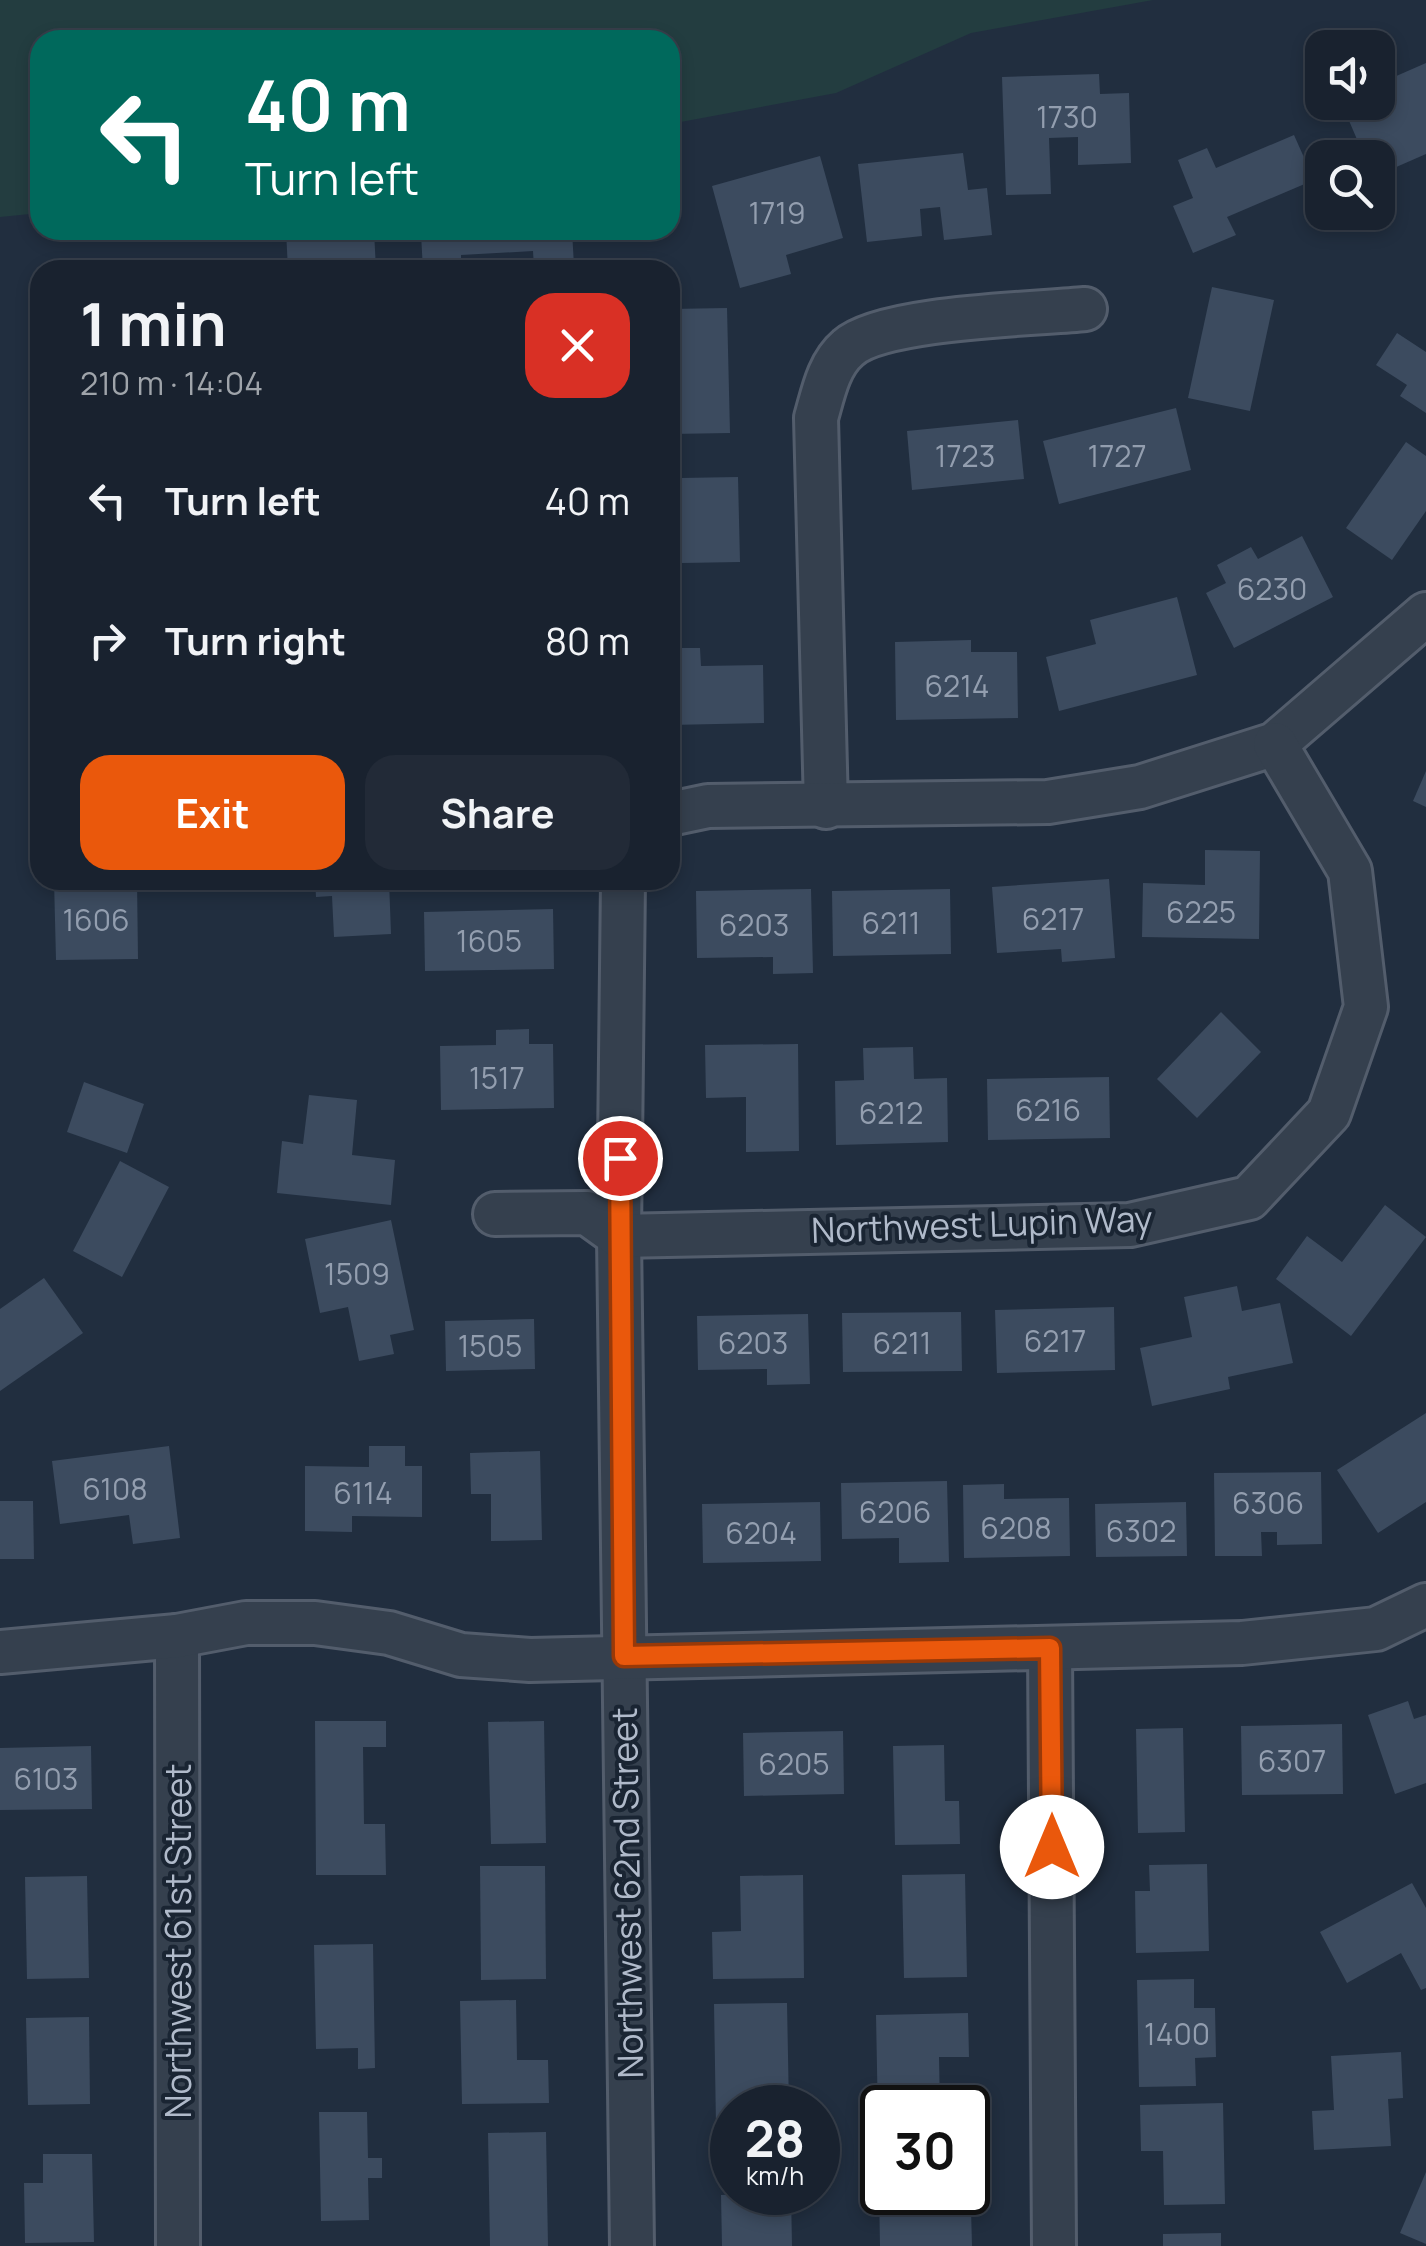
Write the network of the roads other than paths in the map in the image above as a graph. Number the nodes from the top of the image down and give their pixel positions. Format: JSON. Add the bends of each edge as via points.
{"nodes":[{"id":1,"x":1086,"y":310,"type":"dead end"},
{"id":2,"x":1426,"y":614,"type":"edge"},
{"id":3,"x":1275,"y":744,"type":"junction"},
{"id":4,"x":826,"y":807,"type":"junction"},
{"id":5,"x":680,"y":812,"type":"edge"},
{"id":6,"x":622,"y":890,"type":"edge"},
{"id":7,"x":495,"y":1214,"type":"dead end"},
{"id":8,"x":619,"y":1236,"type":"junction"},
{"id":9,"x":1426,"y":1605,"type":"edge"},
{"id":10,"x":177,"y":1636,"type":"junction"},
{"id":11,"x":1050,"y":1648,"type":"junction"},
{"id":12,"x":0,"y":1652,"type":"edge"},
{"id":13,"x":624,"y":1656,"type":"junction"},
{"id":14,"x":178,"y":2246,"type":"edge"},
{"id":15,"x":632,"y":2246,"type":"edge"},
{"id":16,"x":1054,"y":2246,"type":"edge"}],
"edges":[{"from":1,"to":4,"type":"street","via":[[886,329],[849,346],[829,374],[816,418]]},
{"from":2,"to":3,"type":"street"},
{"from":3,"to":4,"type":"street","via":[[1140,787],[1048,802]]},
{"from":3,"to":8,"type":"street","name":"Northwest Lupin Way","via":[[1350,872],[1366,1008],[1330,1112],[1249,1198],[1130,1225]]},
{"from":4,"to":5,"type":"street"},
{"from":6,"to":8,"type":"street","name":"Northwest 62nd Street"},
{"from":7,"to":8,"type":"street","via":[[587,1213]]},
{"from":8,"to":13,"type":"street","name":"Northwest 62nd Street"},
{"from":9,"to":11,"type":"street","via":[[1376,1629],[1242,1644]]},
{"from":10,"to":12,"type":"street"},
{"from":10,"to":13,"type":"street","via":[[246,1623],[315,1623],[388,1632],[461,1655]]},
{"from":10,"to":14,"type":"street","name":"Northwest 61st Street"},
{"from":11,"to":13,"type":"street"},
{"from":11,"to":16,"type":"street"},
{"from":13,"to":15,"type":"street","name":"Northwest 62nd Street"}]}
